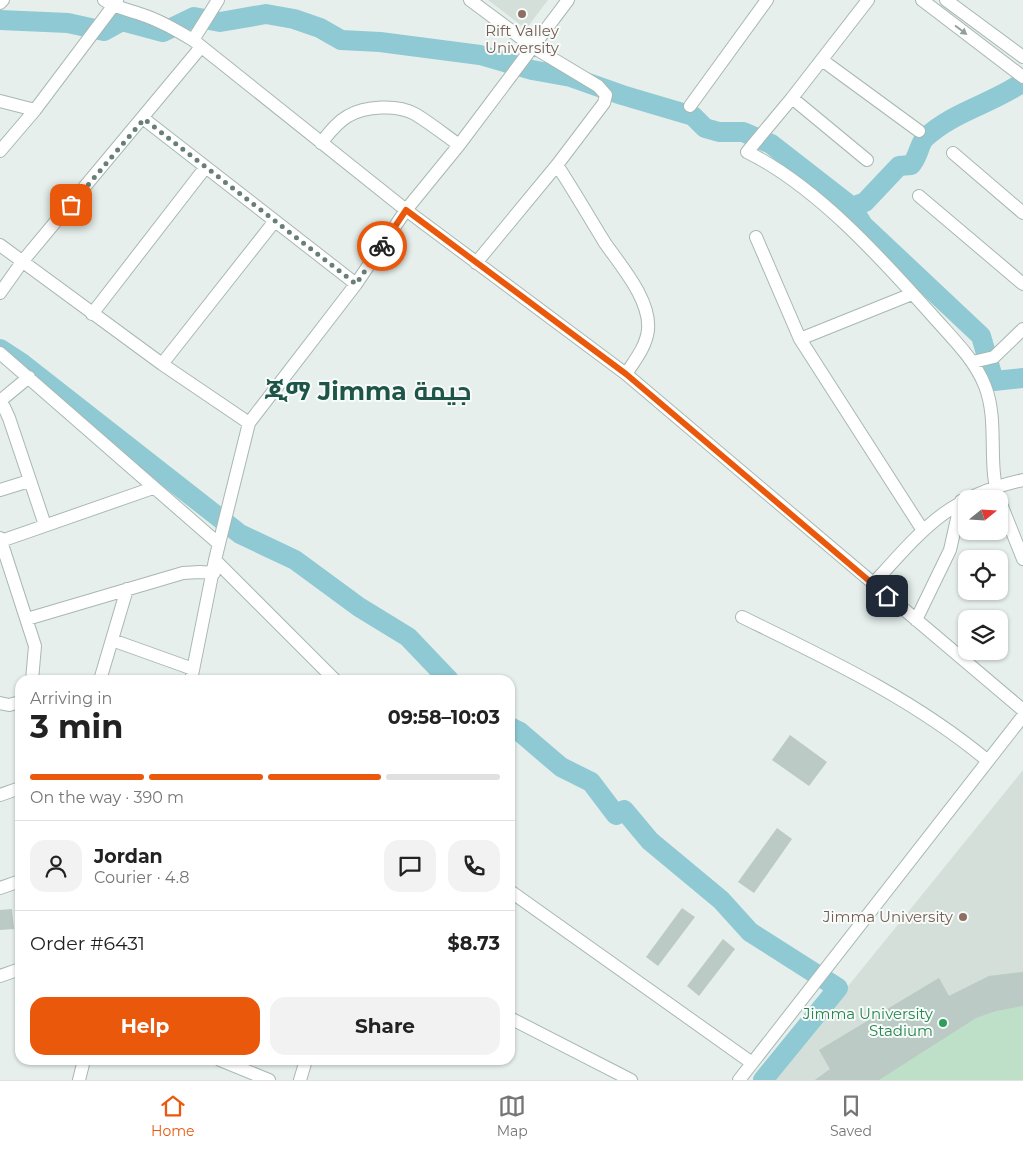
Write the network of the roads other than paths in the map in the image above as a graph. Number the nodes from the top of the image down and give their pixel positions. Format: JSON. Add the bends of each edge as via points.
{"nodes":[{"id":1,"x":3,"y":0,"type":"edge"},
{"id":2,"x":218,"y":0,"type":"edge"},
{"id":3,"x":470,"y":0,"type":"edge"},
{"id":4,"x":568,"y":0,"type":"edge"},
{"id":5,"x":767,"y":0,"type":"edge"},
{"id":6,"x":868,"y":0,"type":"edge"},
{"id":7,"x":922,"y":0,"type":"edge"},
{"id":8,"x":950,"y":1,"type":"edge"},
{"id":9,"x":111,"y":2,"type":"edge"},
{"id":10,"x":0,"y":3,"type":"edge"},
{"id":11,"x":941,"y":14,"type":"junction"},
{"id":12,"x":197,"y":44,"type":"junction"},
{"id":13,"x":532,"y":47,"type":"junction"},
{"id":14,"x":1023,"y":57,"type":"edge"},
{"id":15,"x":822,"y":60,"type":"junction"},
{"id":16,"x":1023,"y":77,"type":"edge"},
{"id":17,"x":792,"y":98,"type":"junction"},
{"id":18,"x":0,"y":101,"type":"edge"},
{"id":19,"x":690,"y":106,"type":"dead end"},
{"id":20,"x":34,"y":110,"type":"junction"},
{"id":21,"x":144,"y":119,"type":"junction"},
{"id":22,"x":920,"y":131,"type":"dead end"},
{"id":23,"x":321,"y":143,"type":"junction"},
{"id":24,"x":459,"y":145,"type":"junction"},
{"id":25,"x":0,"y":151,"type":"edge"},
{"id":26,"x":953,"y":153,"type":"dead end"},
{"id":27,"x":867,"y":160,"type":"dead end"},
{"id":28,"x":557,"y":165,"type":"junction"},
{"id":29,"x":205,"y":168,"type":"junction"},
{"id":30,"x":919,"y":196,"type":"dead end"},
{"id":31,"x":406,"y":210,"type":"junction"},
{"id":32,"x":1023,"y":213,"type":"edge"},
{"id":33,"x":274,"y":222,"type":"junction"},
{"id":34,"x":756,"y":237,"type":"dead end"},
{"id":35,"x":0,"y":245,"type":"edge"},
{"id":36,"x":22,"y":262,"type":"junction"},
{"id":37,"x":476,"y":263,"type":"junction"},
{"id":38,"x":356,"y":284,"type":"junction"},
{"id":39,"x":1023,"y":284,"type":"edge"},
{"id":40,"x":0,"y":293,"type":"edge"},
{"id":41,"x":912,"y":294,"type":"junction"},
{"id":42,"x":92,"y":314,"type":"junction"},
{"id":43,"x":1023,"y":330,"type":"edge"},
{"id":44,"x":800,"y":339,"type":"junction"},
{"id":45,"x":0,"y":353,"type":"edge"},
{"id":46,"x":973,"y":362,"type":"junction"},
{"id":47,"x":162,"y":364,"type":"junction"},
{"id":48,"x":626,"y":374,"type":"junction"},
{"id":49,"x":28,"y":377,"type":"junction"},
{"id":50,"x":0,"y":403,"type":"edge"},
{"id":51,"x":249,"y":423,"type":"junction"},
{"id":52,"x":1023,"y":480,"type":"edge"},
{"id":53,"x":29,"y":481,"type":"junction"},
{"id":54,"x":994,"y":486,"type":"junction"},
{"id":55,"x":153,"y":488,"type":"junction"},
{"id":56,"x":0,"y":490,"type":"edge"},
{"id":57,"x":985,"y":490,"type":"edge"},
{"id":58,"x":996,"y":490,"type":"edge"},
{"id":59,"x":958,"y":503,"type":"edge"},
{"id":60,"x":958,"y":518,"type":"edge"},
{"id":61,"x":1008,"y":522,"type":"edge"},
{"id":62,"x":45,"y":525,"type":"junction"},
{"id":63,"x":922,"y":530,"type":"junction"},
{"id":64,"x":221,"y":538,"type":"junction"},
{"id":65,"x":0,"y":539,"type":"edge"},
{"id":66,"x":1023,"y":559,"type":"edge"},
{"id":67,"x":215,"y":560,"type":"junction"},
{"id":68,"x":214,"y":573,"type":"junction"},
{"id":69,"x":873,"y":584,"type":"junction"},
{"id":70,"x":127,"y":589,"type":"junction"},
{"id":71,"x":742,"y":617,"type":"dead end"},
{"id":72,"x":27,"y":620,"type":"junction"},
{"id":73,"x":916,"y":620,"type":"junction"},
{"id":74,"x":112,"y":640,"type":"junction"},
{"id":75,"x":32,"y":675,"type":"edge"},
{"id":76,"x":102,"y":675,"type":"edge"},
{"id":77,"x":192,"y":675,"type":"edge"},
{"id":78,"x":330,"y":675,"type":"edge"},
{"id":79,"x":0,"y":703,"type":"edge"},
{"id":80,"x":15,"y":703,"type":"edge"},
{"id":81,"x":1023,"y":710,"type":"edge"},
{"id":82,"x":1023,"y":716,"type":"edge"},
{"id":83,"x":988,"y":761,"type":"junction"},
{"id":84,"x":15,"y":790,"type":"edge"},
{"id":85,"x":0,"y":795,"type":"edge"},
{"id":86,"x":15,"y":883,"type":"edge"},
{"id":87,"x":0,"y":888,"type":"edge"},
{"id":88,"x":515,"y":895,"type":"edge"},
{"id":89,"x":15,"y":971,"type":"edge"},
{"id":90,"x":0,"y":976,"type":"edge"},
{"id":91,"x":515,"y":1021,"type":"edge"},
{"id":92,"x":752,"y":1063,"type":"junction"},
{"id":93,"x":83,"y":1065,"type":"edge"},
{"id":94,"x":232,"y":1065,"type":"edge"},
{"id":95,"x":304,"y":1065,"type":"edge"},
{"id":96,"x":79,"y":1080,"type":"edge"},
{"id":97,"x":269,"y":1080,"type":"edge"},
{"id":98,"x":300,"y":1080,"type":"edge"},
{"id":99,"x":631,"y":1080,"type":"edge"},
{"id":100,"x":739,"y":1080,"type":"edge"}],
"edges":[{"from":1,"to":10,"type":"street"},
{"from":2,"to":12,"type":"street"},
{"from":3,"to":13,"type":"street"},
{"from":4,"to":13,"type":"street"},
{"from":5,"to":19,"type":"street"},
{"from":6,"to":15,"type":"street"},
{"from":7,"to":11,"type":"street"},
{"from":8,"to":11,"type":"street"},
{"from":8,"to":14,"type":"street"},
{"from":9,"to":12,"type":"street"},
{"from":9,"to":20,"type":"street"},
{"from":11,"to":16,"type":"street","one_way":true},
{"from":12,"to":21,"type":"street"},
{"from":12,"to":23,"type":"street"},
{"from":13,"to":24,"type":"street"},
{"from":13,"to":28,"type":"street","via":[[601,89],[604,103]]},
{"from":15,"to":17,"type":"street"},
{"from":15,"to":22,"type":"street"},
{"from":17,"to":27,"type":"street"},
{"from":17,"to":41,"type":"street","via":[[747,152],[772,165],[824,204]]},
{"from":18,"to":20,"type":"street"},
{"from":20,"to":25,"type":"street"},
{"from":21,"to":29,"type":"street"},
{"from":21,"to":36,"type":"street"},
{"from":23,"to":24,"type":"street","via":[[348,116],[363,110],[387,108],[414,114]]},
{"from":23,"to":31,"type":"street"},
{"from":24,"to":31,"type":"street"},
{"from":26,"to":32,"type":"street"},
{"from":28,"to":37,"type":"street"},
{"from":28,"to":48,"type":"street","via":[[629,275],[643,304],[648,328],[646,341]]},
{"from":29,"to":33,"type":"street"},
{"from":29,"to":42,"type":"street"},
{"from":30,"to":39,"type":"street"},
{"from":31,"to":37,"type":"street"},
{"from":31,"to":38,"type":"street"},
{"from":33,"to":38,"type":"street"},
{"from":33,"to":47,"type":"street"},
{"from":34,"to":44,"type":"street"},
{"from":35,"to":36,"type":"street"},
{"from":36,"to":40,"type":"street"},
{"from":36,"to":42,"type":"street"},
{"from":37,"to":48,"type":"street"},
{"from":38,"to":51,"type":"street"},
{"from":41,"to":44,"type":"street"},
{"from":41,"to":46,"type":"street"},
{"from":42,"to":47,"type":"street"},
{"from":43,"to":46,"type":"street","via":[[994,356]]},
{"from":44,"to":63,"type":"street"},
{"from":45,"to":49,"type":"street"},
{"from":46,"to":54,"type":"street","via":[[986,388],[993,433]]},
{"from":47,"to":51,"type":"street"},
{"from":48,"to":69,"type":"street"},
{"from":49,"to":50,"type":"street"},
{"from":49,"to":55,"type":"street"},
{"from":50,"to":53,"type":"street","via":[[9,418]]},
{"from":51,"to":64,"type":"street"},
{"from":52,"to":54,"type":"street"},
{"from":53,"to":56,"type":"street"},
{"from":53,"to":62,"type":"street"},
{"from":54,"to":57,"type":"street"},
{"from":54,"to":58,"type":"street"},
{"from":55,"to":62,"type":"street"},
{"from":55,"to":64,"type":"street"},
{"from":59,"to":63,"type":"street"},
{"from":60,"to":73,"type":"street","via":[[950,550]]},
{"from":61,"to":66,"type":"street"},
{"from":62,"to":65,"type":"street"},
{"from":63,"to":69,"type":"street"},
{"from":64,"to":67,"type":"street"},
{"from":65,"to":72,"type":"street"},
{"from":67,"to":68,"type":"street"},
{"from":67,"to":78,"type":"street"},
{"from":68,"to":70,"type":"street","via":[[183,574]]},
{"from":68,"to":77,"type":"street"},
{"from":69,"to":73,"type":"street"},
{"from":70,"to":72,"type":"street"},
{"from":70,"to":74,"type":"street"},
{"from":71,"to":83,"type":"street","via":[[875,683],[954,733]]},
{"from":72,"to":75,"type":"street","via":[[34,646]]},
{"from":73,"to":81,"type":"street"},
{"from":74,"to":76,"type":"street"},
{"from":74,"to":77,"type":"street"},
{"from":79,"to":80,"type":"street"},
{"from":82,"to":83,"type":"street"},
{"from":83,"to":92,"type":"street"},
{"from":84,"to":85,"type":"street"},
{"from":86,"to":87,"type":"street"},
{"from":88,"to":92,"type":"street"},
{"from":89,"to":90,"type":"street"},
{"from":91,"to":99,"type":"street"},
{"from":92,"to":100,"type":"street"},
{"from":93,"to":96,"type":"street"},
{"from":94,"to":97,"type":"street"},
{"from":95,"to":98,"type":"street"}]}
